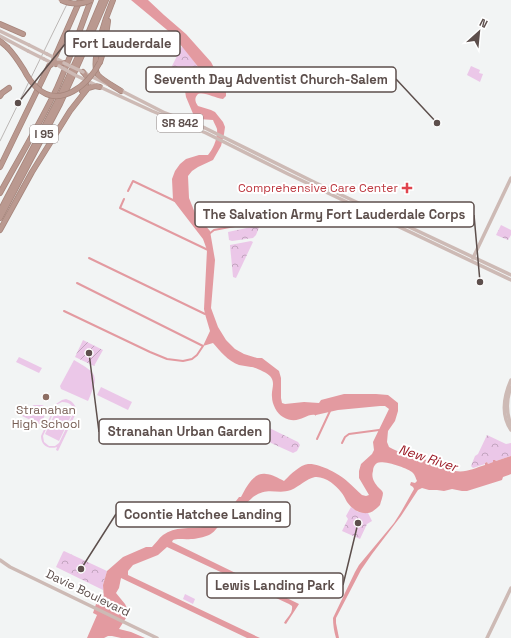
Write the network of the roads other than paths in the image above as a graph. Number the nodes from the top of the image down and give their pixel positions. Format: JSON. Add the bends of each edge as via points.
{"nodes":[{"id":1,"x":61,"y":0,"type":"edge"},
{"id":2,"x":69,"y":0,"type":"edge"},
{"id":3,"x":80,"y":0,"type":"edge"},
{"id":4,"x":84,"y":0,"type":"edge"},
{"id":5,"x":90,"y":0,"type":"edge"},
{"id":6,"x":102,"y":0,"type":"edge"},
{"id":7,"x":106,"y":0,"type":"edge"},
{"id":8,"x":113,"y":0,"type":"edge"},
{"id":9,"x":0,"y":23,"type":"edge"},
{"id":10,"x":8,"y":26,"type":"dead end"},
{"id":11,"x":0,"y":31,"type":"edge"},
{"id":12,"x":23,"y":34,"type":"dead end"},
{"id":13,"x":0,"y":36,"type":"edge"},
{"id":14,"x":0,"y":41,"type":"edge"},
{"id":15,"x":61,"y":43,"type":"junction"},
{"id":16,"x":47,"y":54,"type":"junction"},
{"id":17,"x":44,"y":59,"type":"junction"},
{"id":18,"x":55,"y":62,"type":"junction"},
{"id":19,"x":64,"y":63,"type":"joint"},
{"id":20,"x":48,"y":69,"type":"junction"},
{"id":21,"x":83,"y":72,"type":"junction"},
{"id":22,"x":87,"y":81,"type":"junction"},
{"id":23,"x":100,"y":87,"type":"junction"},
{"id":24,"x":121,"y":91,"type":"junction"},
{"id":25,"x":0,"y":92,"type":"edge"},
{"id":26,"x":0,"y":96,"type":"edge"},
{"id":27,"x":70,"y":111,"type":"junction"},
{"id":28,"x":22,"y":123,"type":"junction"},
{"id":29,"x":180,"y":123,"type":"junction"},
{"id":30,"x":205,"y":128,"type":"junction"},
{"id":31,"x":213,"y":135,"type":"junction"},
{"id":32,"x":224,"y":140,"type":"junction"},
{"id":33,"x":0,"y":162,"type":"edge"},
{"id":34,"x":0,"y":167,"type":"edge"},
{"id":35,"x":511,"y":178,"type":"edge"},
{"id":36,"x":310,"y":185,"type":"junction"},
{"id":37,"x":0,"y":186,"type":"edge"},
{"id":38,"x":333,"y":191,"type":"junction"},
{"id":39,"x":0,"y":192,"type":"edge"},
{"id":40,"x":333,"y":196,"type":"junction"},
{"id":41,"x":353,"y":200,"type":"junction"},
{"id":42,"x":0,"y":210,"type":"edge"},
{"id":43,"x":0,"y":218,"type":"edge"},
{"id":44,"x":0,"y":230,"type":"edge"},
{"id":45,"x":473,"y":259,"type":"junction"},
{"id":46,"x":511,"y":275,"type":"edge"},
{"id":47,"x":511,"y":280,"type":"edge"},
{"id":48,"x":511,"y":380,"type":"edge"},
{"id":49,"x":511,"y":387,"type":"edge"},
{"id":50,"x":511,"y":425,"type":"edge"},
{"id":51,"x":511,"y":430,"type":"edge"},
{"id":52,"x":0,"y":560,"type":"edge"},
{"id":53,"x":0,"y":564,"type":"edge"},
{"id":54,"x":10,"y":567,"type":"junction"},
{"id":55,"x":511,"y":588,"type":"edge"},
{"id":56,"x":157,"y":638,"type":"edge"},
{"id":57,"x":487,"y":638,"type":"edge"}],
"edges":[{"from":1,"to":5,"type":"highway","bridge":true,"via":[[74,4]]},
{"from":2,"to":4,"type":"highway","bridge":true},
{"from":3,"to":15,"type":"highway"},
{"from":5,"to":37,"type":"highway","number":"I 95","via":[[51,94]]},
{"from":5,"to":39,"type":"highway","via":[[57,88]]},
{"from":6,"to":42,"type":"highway","via":[[57,102]]},
{"from":7,"to":43,"type":"highway","number":"I 95","via":[[60,104]]},
{"from":8,"to":14,"type":"highway","bridge":true,"via":[[100,62],[92,76],[70,93],[57,96],[40,91],[18,60]]},
{"from":8,"to":24,"type":"highway","via":[[99,42],[95,66],[100,77]]},
{"from":9,"to":10,"type":"highway"},
{"from":9,"to":12,"type":"highway"},
{"from":11,"to":16,"type":"main road","number":"SR 842","bridge":true},
{"from":13,"to":17,"type":"main road","number":"SR 842","bridge":true},
{"from":15,"to":16,"type":"highway","via":[[55,51]]},
{"from":15,"to":18,"type":"highway"},
{"from":16,"to":18,"type":"main road","number":"SR 842"},
{"from":17,"to":18,"type":"main road","number":"SR 842"},
{"from":17,"to":20,"type":"highway"},
{"from":18,"to":19,"type":"highway"},
{"from":18,"to":20,"type":"highway"},
{"from":18,"to":22,"type":"main road","number":"SR 842","bridge":true},
{"from":19,"to":21,"type":"main road","number":"SR 842","bridge":true},
{"from":20,"to":28,"type":"highway"},
{"from":21,"to":22,"type":"highway"},
{"from":21,"to":24,"type":"main road","number":"SR 842"},
{"from":22,"to":23,"type":"main road","number":"SR 842"},
{"from":22,"to":27,"type":"highway"},
{"from":23,"to":27,"type":"highway","via":[[87,89]]},
{"from":23,"to":29,"type":"main road","number":"SR 842"},
{"from":24,"to":30,"type":"main road","number":"SR 842"},
{"from":25,"to":26,"type":"highway","via":[[8,88]]},
{"from":27,"to":44,"type":"highway"},
{"from":28,"to":33,"type":"highway"},
{"from":28,"to":34,"type":"highway"},
{"from":29,"to":30,"type":"main road","via":[[183,121],[201,129]]},
{"from":29,"to":31,"type":"main road","number":"SR 842"},
{"from":30,"to":31,"type":"main road","number":"SR 842"},
{"from":31,"to":32,"type":"main road","number":"SR 842"},
{"from":32,"to":36,"type":"main road","number":"SR 842"},
{"from":32,"to":38,"type":"main road","number":"SR 842"},
{"from":35,"to":45,"type":"main road"},
{"from":36,"to":38,"type":"main road"},
{"from":36,"to":40,"type":"main road","number":"SR 842"},
{"from":38,"to":41,"type":"main road","number":"SR 842"},
{"from":40,"to":41,"type":"main road","via":[[351,202]]},
{"from":40,"to":45,"type":"main road","number":"SR 842"},
{"from":41,"to":45,"type":"main road","number":"SR 842"},
{"from":45,"to":46,"type":"main road","number":"SR 842"},
{"from":45,"to":47,"type":"main road","number":"SR 842"},
{"from":48,"to":51,"type":"main road","via":[[505,393],[504,407],[506,421]]},
{"from":49,"to":50,"type":"main road","via":[[507,404]]},
{"from":52,"to":54,"type":"main road","name":"Davie Boulevard"},
{"from":53,"to":54,"type":"main road","name":"Davie Boulevard"},
{"from":54,"to":56,"type":"main road","name":"Davie Boulevard"},
{"from":55,"to":57,"type":"main road"}]}
